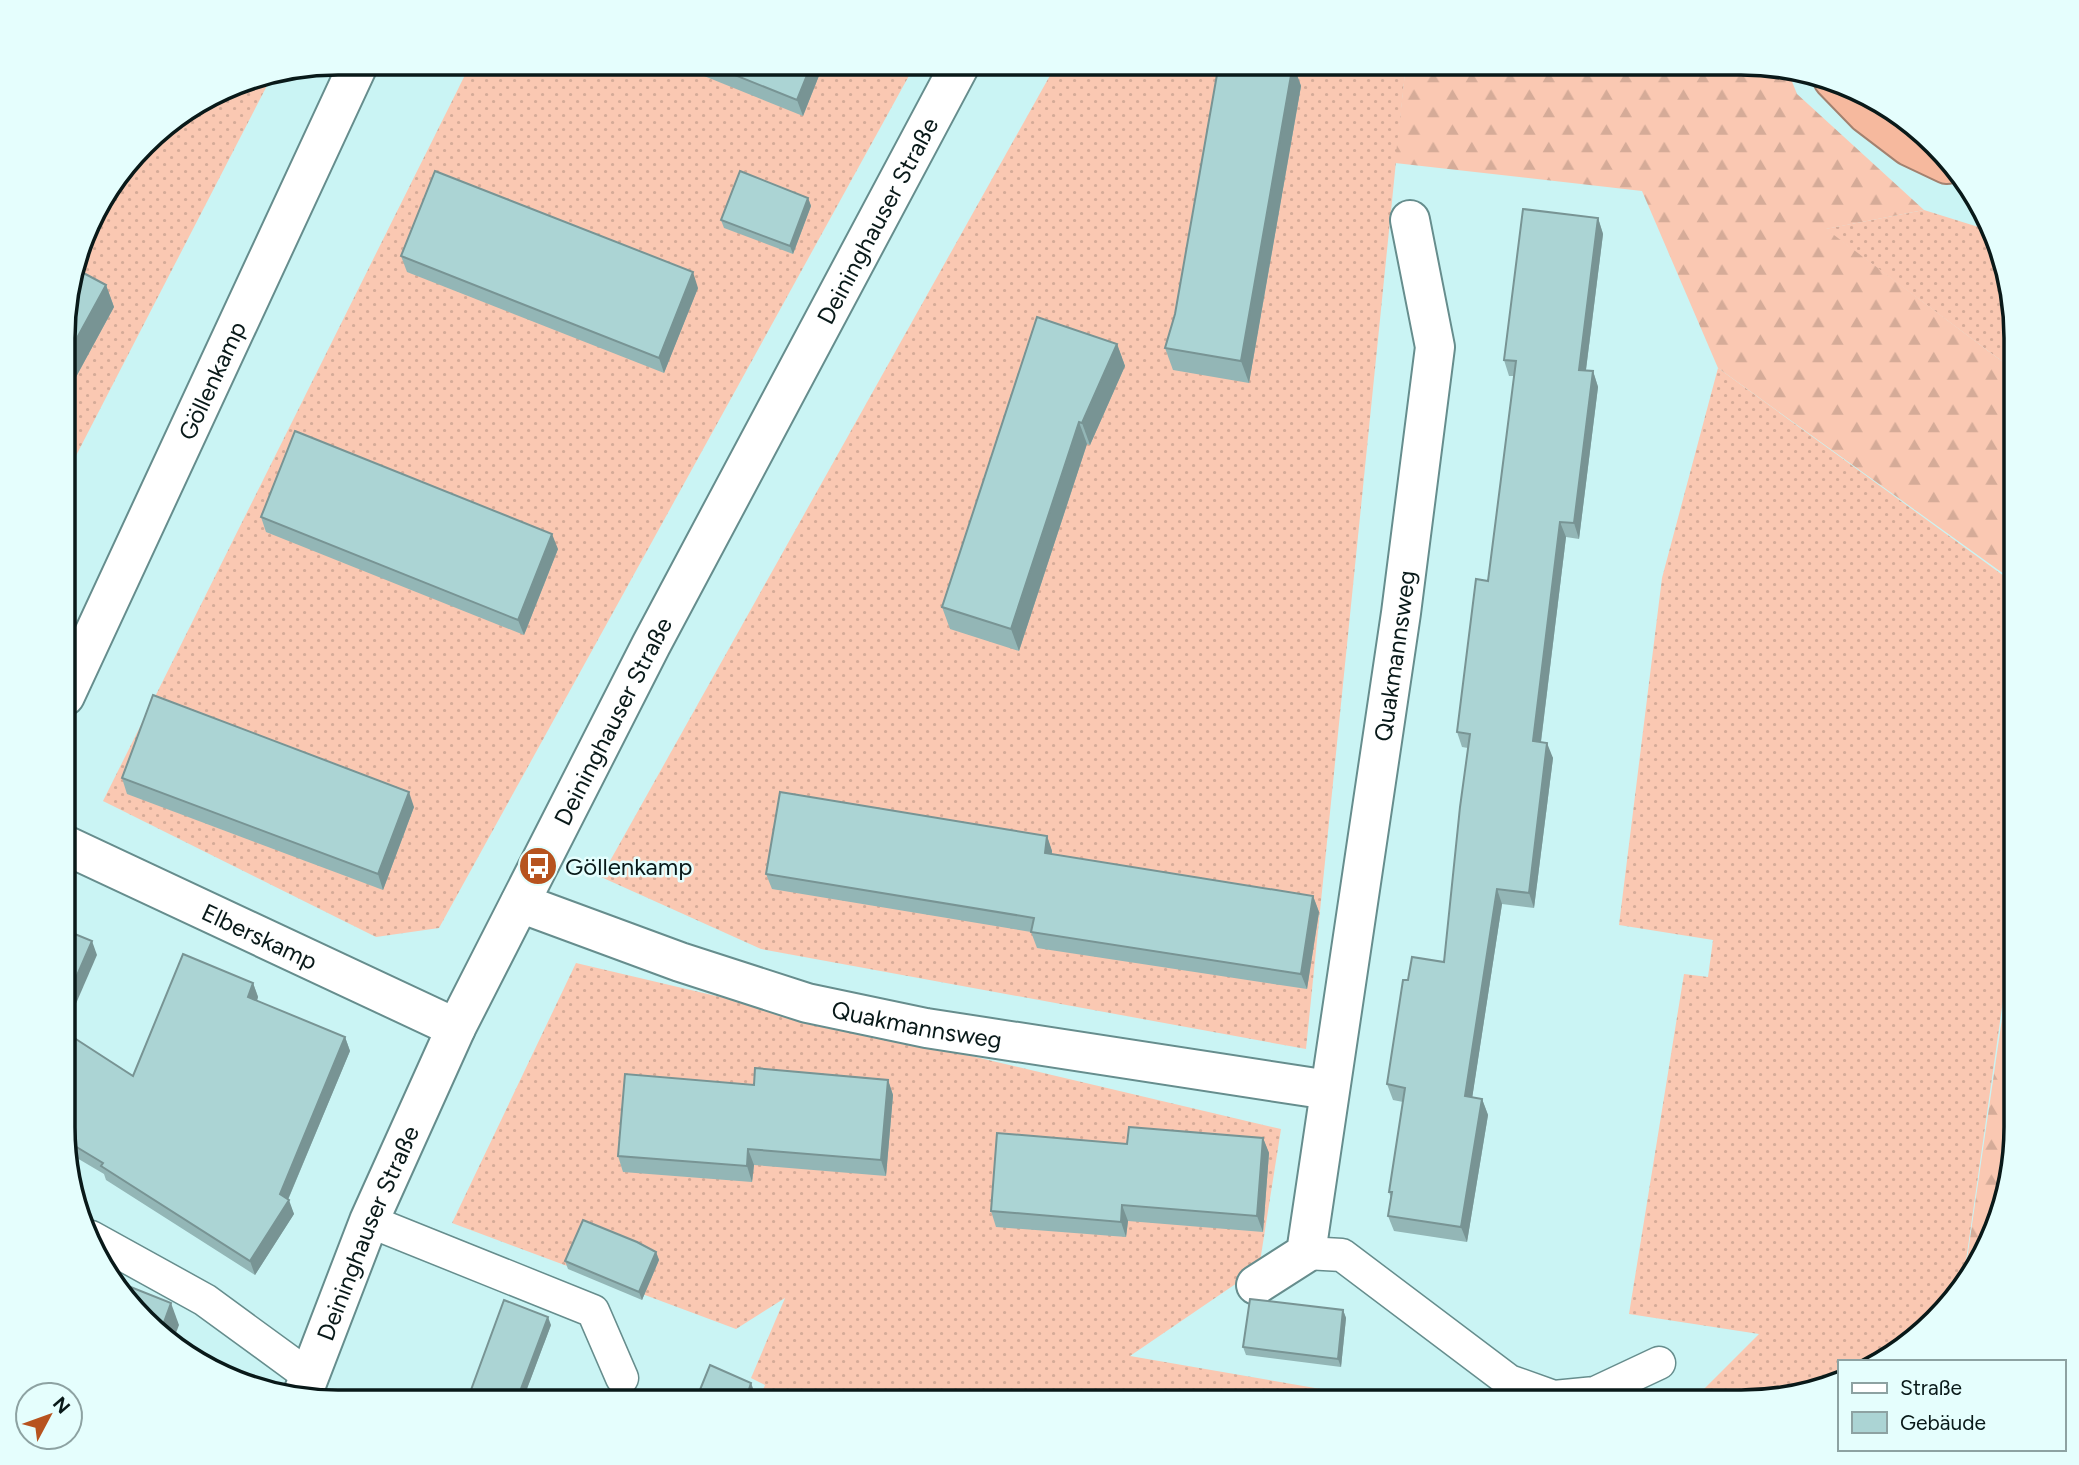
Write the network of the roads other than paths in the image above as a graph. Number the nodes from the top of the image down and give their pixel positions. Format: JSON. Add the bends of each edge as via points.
{"nodes":[{"id":1,"x":353,"y":75,"type":"edge"},
{"id":2,"x":955,"y":75,"type":"edge"},
{"id":3,"x":1854,"y":101,"type":"edge"},
{"id":4,"x":1931,"y":156,"type":"edge"},
{"id":5,"x":1410,"y":220,"type":"dead end"},
{"id":6,"x":75,"y":674,"type":"edge"},
{"id":7,"x":75,"y":850,"type":"edge"},
{"id":8,"x":520,"y":903,"type":"junction"},
{"id":9,"x":456,"y":1028,"type":"junction"},
{"id":10,"x":1329,"y":1090,"type":"junction"},
{"id":11,"x":369,"y":1221,"type":"junction"},
{"id":12,"x":102,"y":1243,"type":"edge"},
{"id":13,"x":1307,"y":1253,"type":"junction"},
{"id":14,"x":1256,"y":1285,"type":"dead end"},
{"id":15,"x":1659,"y":1363,"type":"dead end"},
{"id":16,"x":622,"y":1378,"type":"dead end"},
{"id":17,"x":305,"y":1387,"type":"edge"},
{"id":18,"x":1536,"y":1390,"type":"edge"},
{"id":19,"x":1601,"y":1390,"type":"edge"}],
"edges":[{"from":1,"to":6,"type":"street","name":"Göllenkamp"},
{"from":2,"to":8,"type":"street","name":"Deininghauser Straße","via":[[651,645]]},
{"from":3,"to":4,"type":"highway","via":[[1909,146]]},
{"from":5,"to":10,"type":"street","name":"Quakmannsweg","via":[[1435,347],[1401,613]]},
{"from":7,"to":9,"type":"street","name":"Elberskamp"},
{"from":8,"to":9,"type":"street","name":"Deininghauser Straße"},
{"from":8,"to":10,"type":"street","name":"Quakmannsweg","via":[[807,1003],[926,1028]]},
{"from":9,"to":11,"type":"street","name":"Deininghauser Straße"},
{"from":10,"to":13,"type":"street","name":"Quakmannsweg"},
{"from":11,"to":16,"type":"lane","via":[[593,1311]]},
{"from":11,"to":17,"type":"street","name":"Deininghauser Straße"},
{"from":12,"to":17,"type":"lane","via":[[205,1300]]},
{"from":13,"to":14,"type":"street"},
{"from":13,"to":18,"type":"lane","via":[[1342,1255],[1509,1381]]},
{"from":15,"to":19,"type":"lane"}]}
